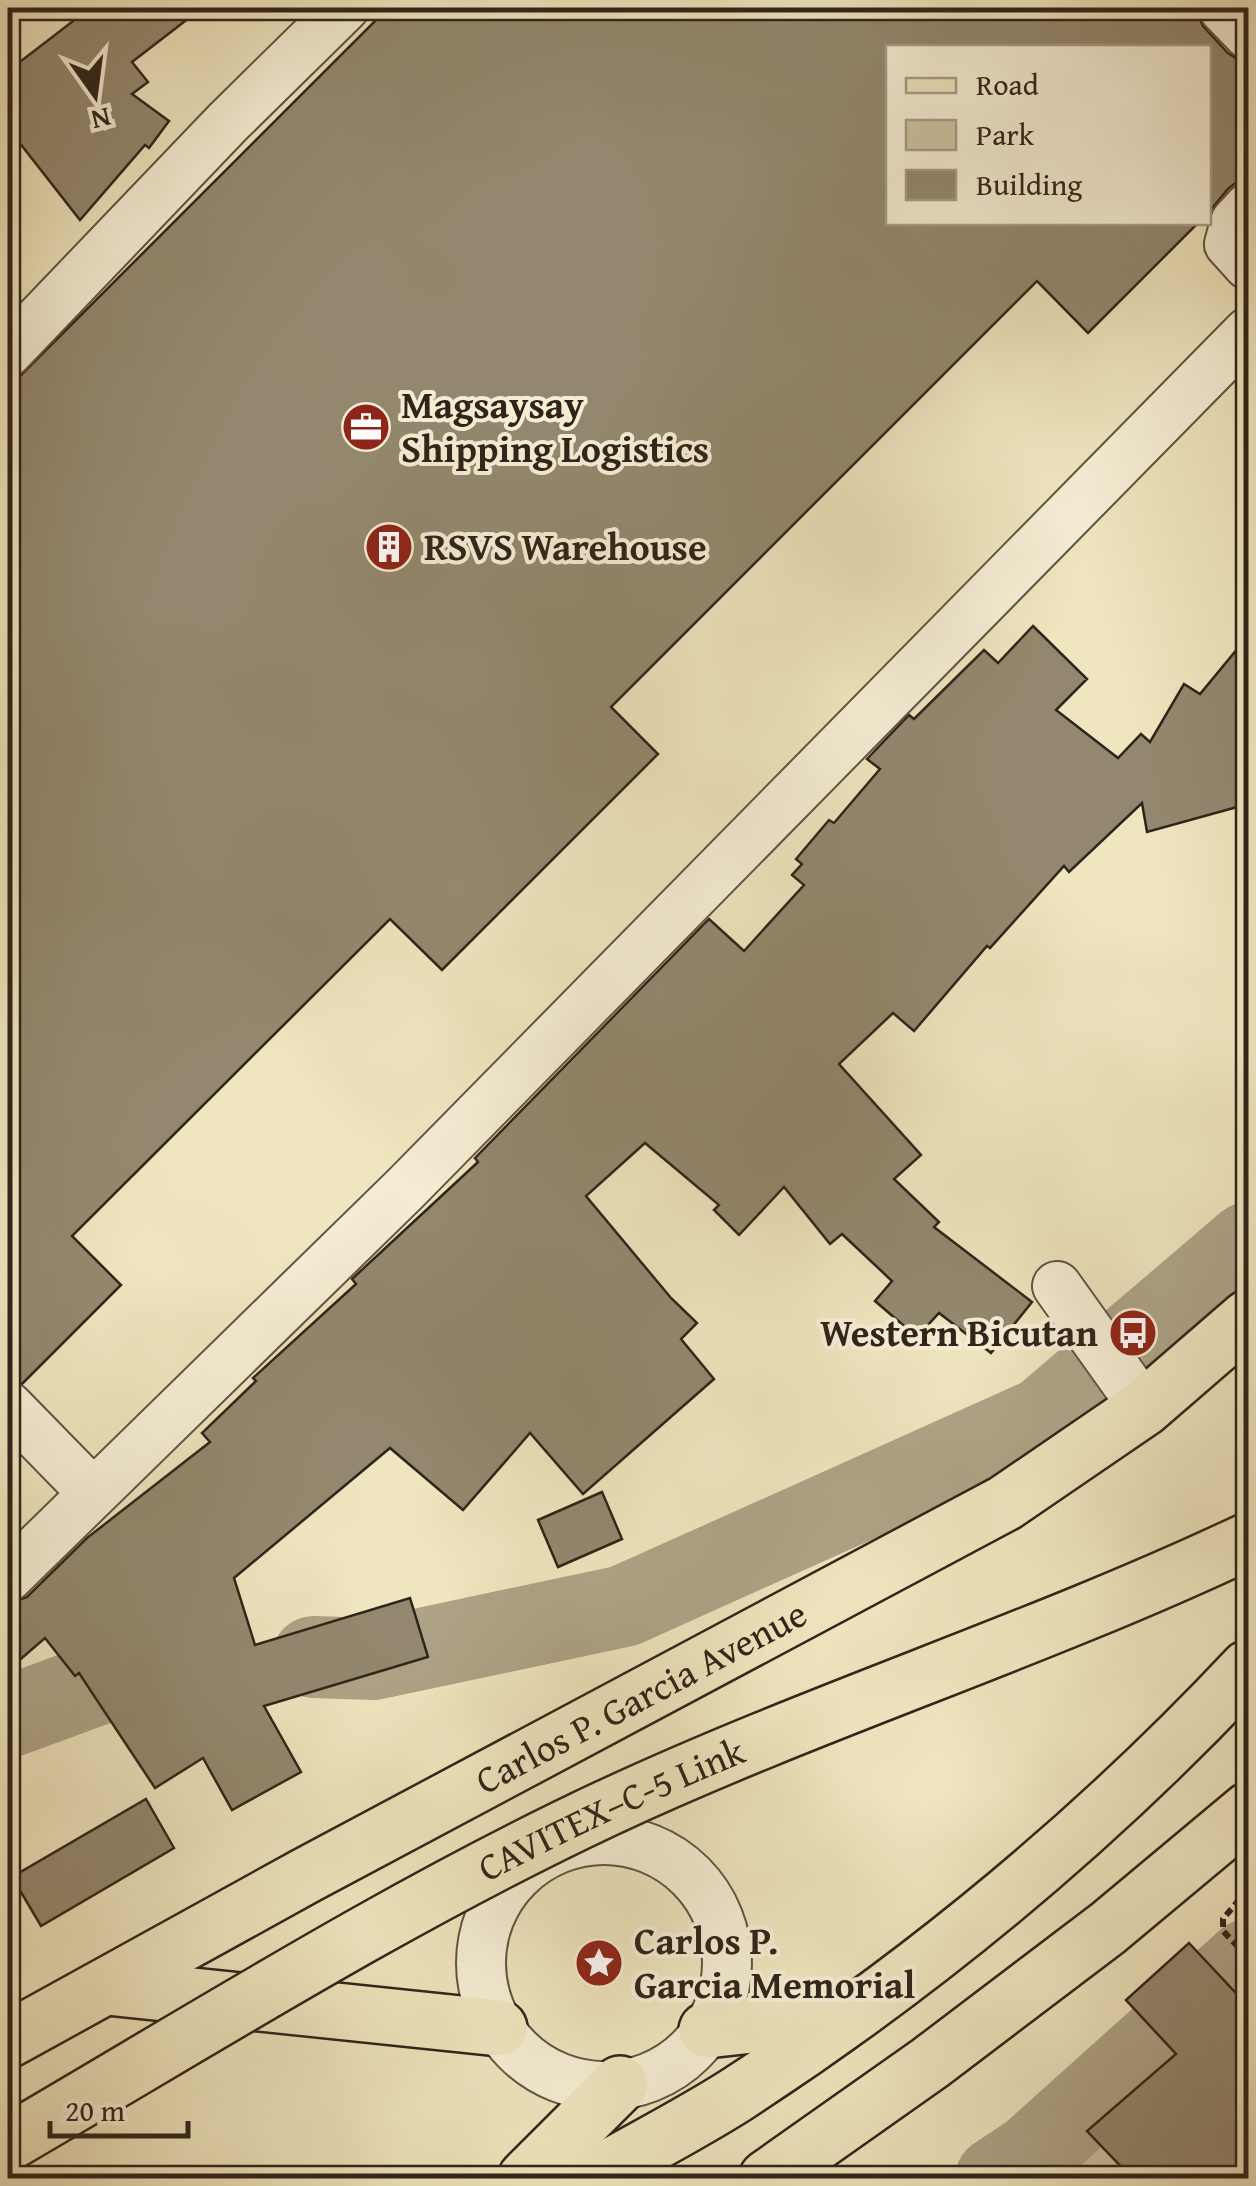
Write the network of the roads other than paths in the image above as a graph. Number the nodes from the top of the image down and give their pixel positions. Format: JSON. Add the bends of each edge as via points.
{"nodes":[{"id":1,"x":344,"y":8,"type":"edge"},
{"id":2,"x":1223,"y":8,"type":"edge"},
{"id":3,"x":1248,"y":34,"type":"edge"},
{"id":4,"x":1248,"y":208,"type":"edge"},
{"id":5,"x":1248,"y":265,"type":"edge"},
{"id":6,"x":1248,"y":332,"type":"edge"},
{"id":7,"x":8,"y":352,"type":"edge"},
{"id":8,"x":1068,"y":1301,"type":"dead end"},
{"id":9,"x":1248,"y":1318,"type":"edge"},
{"id":10,"x":1132,"y":1392,"type":"junction"},
{"id":11,"x":8,"y":1406,"type":"edge"},
{"id":12,"x":94,"y":1493,"type":"junction"},
{"id":13,"x":1248,"y":1541,"type":"edge"},
{"id":14,"x":8,"y":1578,"type":"edge"},
{"id":15,"x":1248,"y":1668,"type":"edge"},
{"id":16,"x":1248,"y":1811,"type":"edge"},
{"id":17,"x":106,"y":1987,"type":"junction"},
{"id":18,"x":855,"y":2013,"type":"junction"},
{"id":19,"x":499,"y":2028,"type":"junction"},
{"id":20,"x":706,"y":2030,"type":"junction"},
{"id":21,"x":8,"y":2040,"type":"edge"},
{"id":22,"x":620,"y":2084,"type":"junction"},
{"id":23,"x":8,"y":2143,"type":"edge"},
{"id":24,"x":526,"y":2178,"type":"edge"},
{"id":25,"x":591,"y":2178,"type":"edge"},
{"id":26,"x":767,"y":2178,"type":"edge"}],
"edges":[{"from":1,"to":7,"type":"street"},
{"from":2,"to":3,"type":"street"},
{"from":4,"to":5,"type":"street","via":[[1229,244]]},
{"from":6,"to":12,"type":"street","via":[[406,1188]]},
{"from":8,"to":10,"type":"street"},
{"from":9,"to":10,"type":"main road","name":"Carlos P. Garcia Avenue"},
{"from":10,"to":17,"type":"main road","name":"Carlos P. Garcia Avenue","via":[[1005,1503]]},
{"from":11,"to":12,"type":"street"},
{"from":12,"to":14,"type":"street"},
{"from":13,"to":23,"type":"main road","name":"CAVITEX–C-5 Link","bridge":true,"via":[[577,1823],[371,1930]]},
{"from":15,"to":18,"type":"main road","via":[[1002,1899]]},
{"from":16,"to":26,"type":"main road","via":[[1093,1940]]},
{"from":17,"to":19,"type":"main road"},
{"from":17,"to":21,"type":"main road","name":"Carlos P. Garcia Avenue"},
{"from":18,"to":20,"type":"main road"},
{"from":18,"to":25,"type":"main road","via":[[733,2097]]},
{"from":19,"to":20,"type":"street","via":[[480,1967],[495,1904],[539,1858],[601,1840],[667,1857],[715,1907],[726,1975]]},
{"from":19,"to":22,"type":"street","via":[[551,2074]]},
{"from":20,"to":22,"type":"street","via":[[669,2067]]},
{"from":22,"to":24,"type":"main road"}]}
